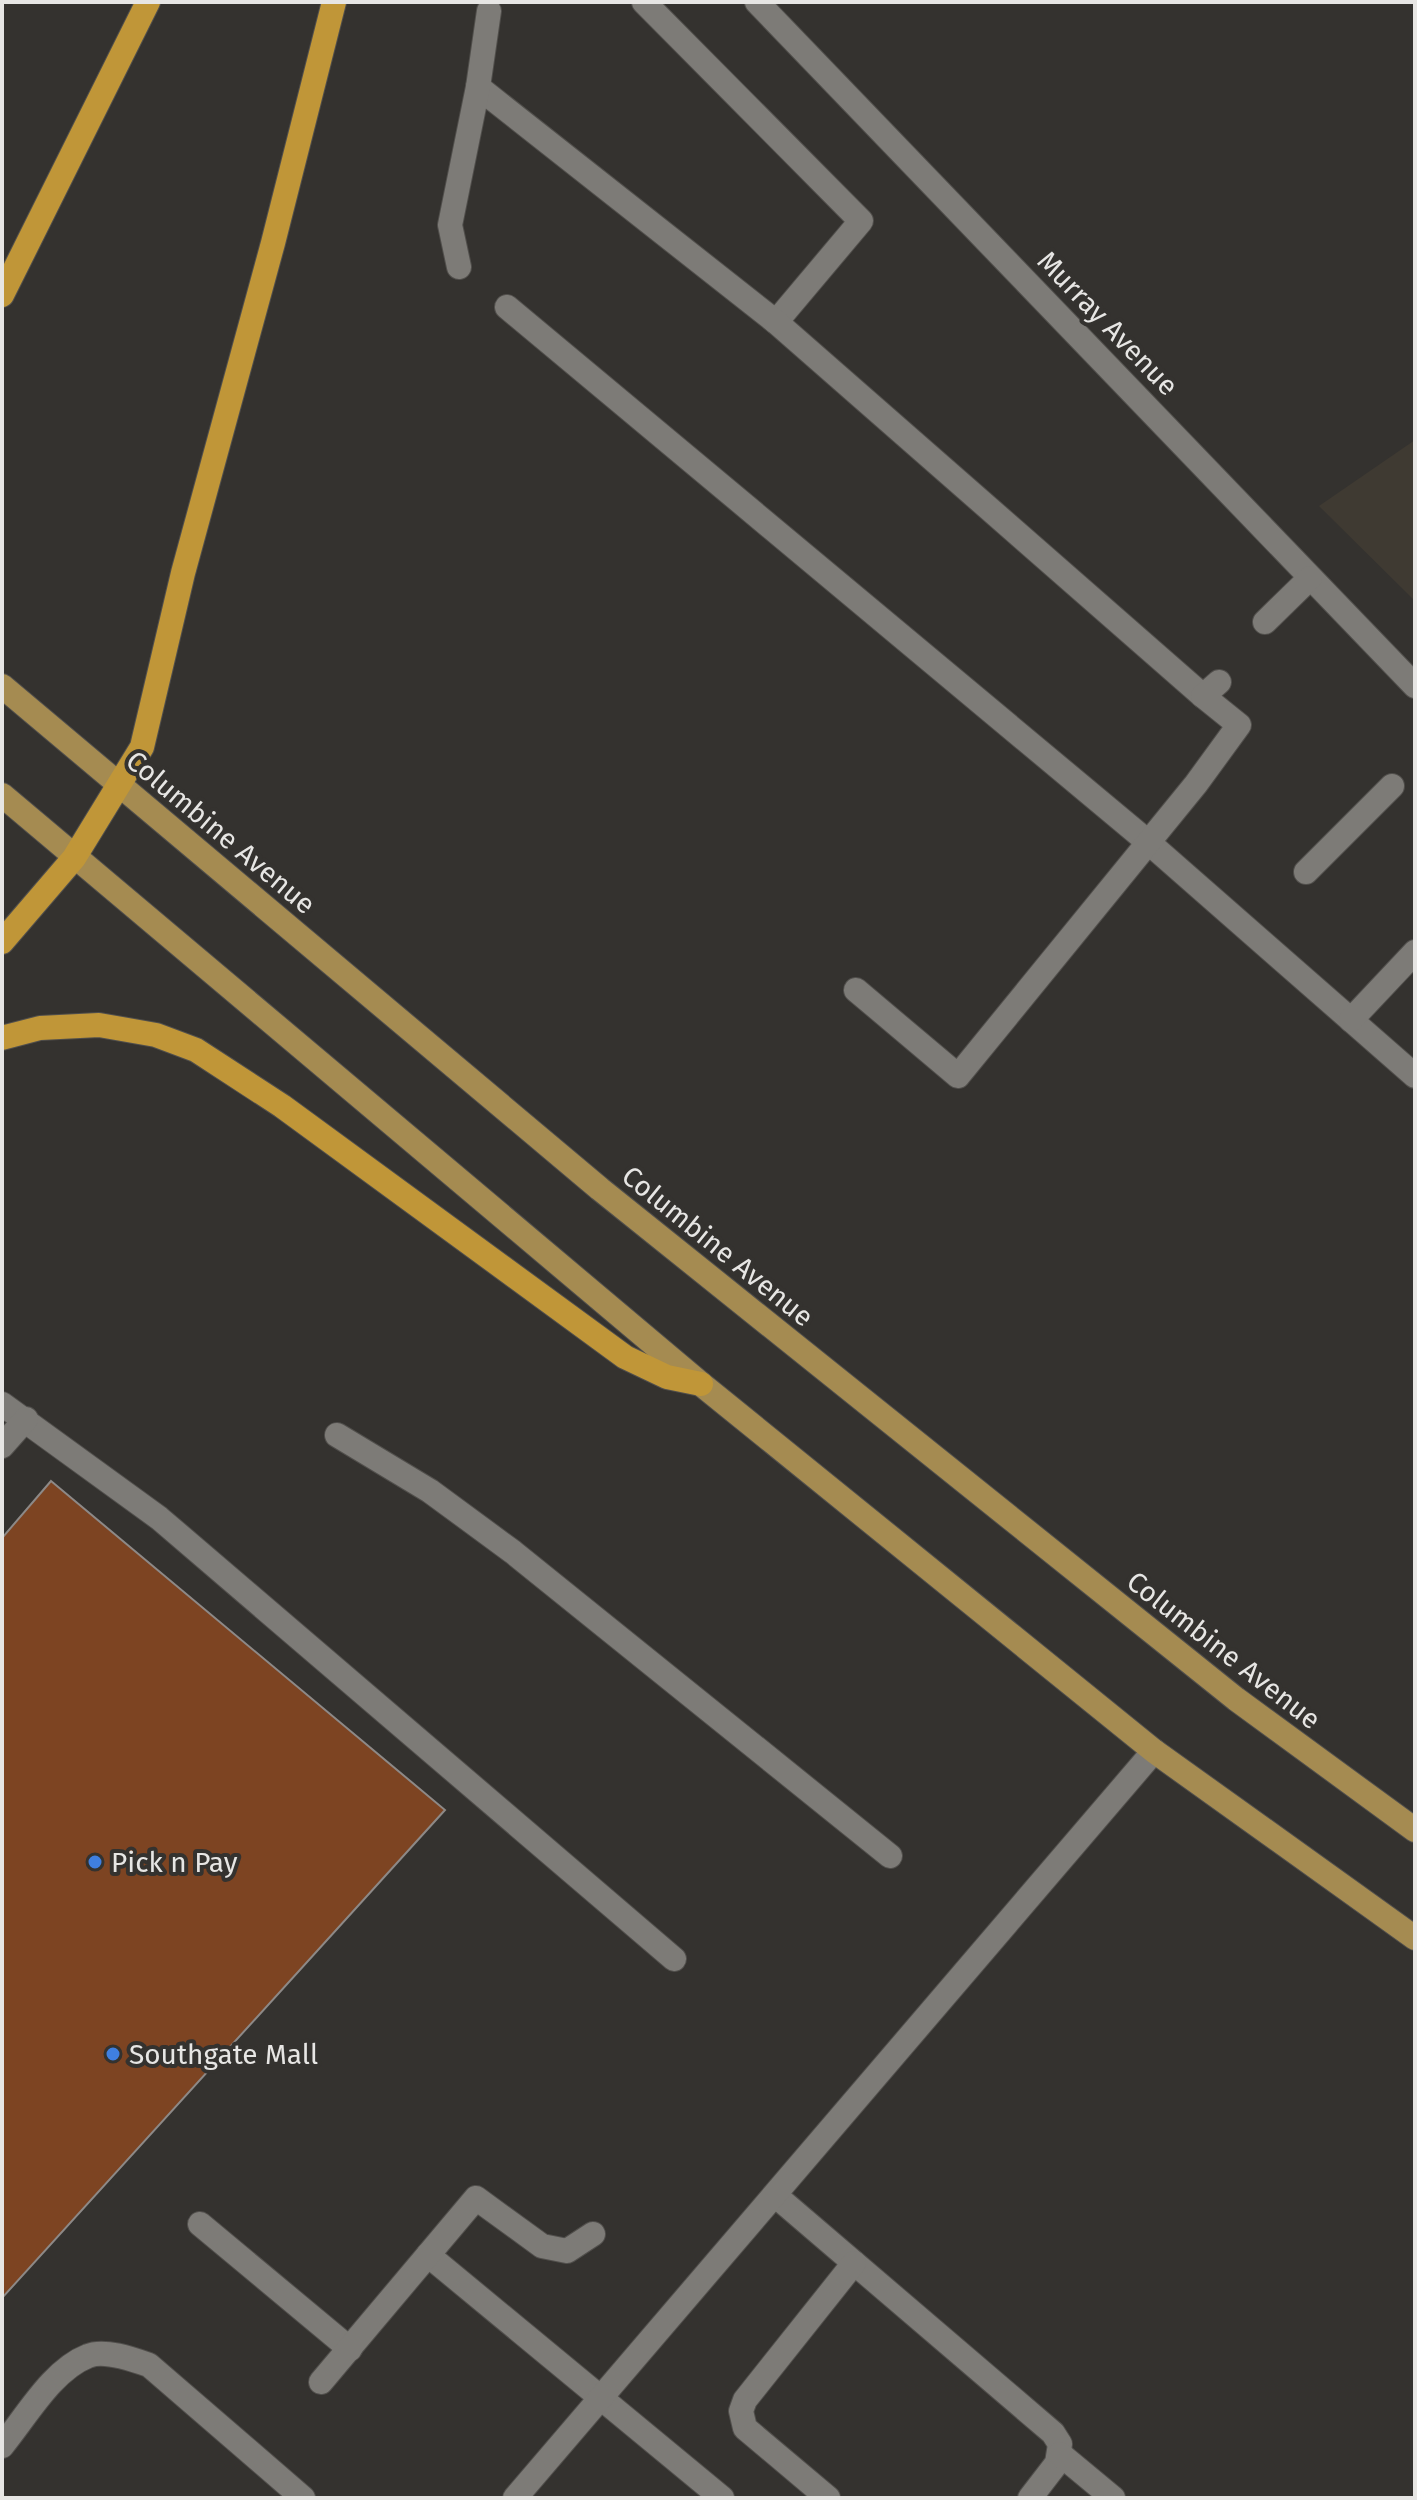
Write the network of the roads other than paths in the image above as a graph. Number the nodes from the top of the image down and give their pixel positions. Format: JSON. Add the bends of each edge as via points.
{"nodes":[{"id":1,"x":148,"y":2,"type":"edge"},
{"id":2,"x":334,"y":2,"type":"edge"},
{"id":3,"x":644,"y":2,"type":"edge"},
{"id":4,"x":757,"y":2,"type":"edge"},
{"id":5,"x":489,"y":11,"type":"dead end"},
{"id":6,"x":478,"y":87,"type":"junction"},
{"id":7,"x":459,"y":267,"type":"dead end"},
{"id":8,"x":2,"y":295,"type":"edge"},
{"id":9,"x":507,"y":307,"type":"dead end"},
{"id":10,"x":776,"y":322,"type":"junction"},
{"id":11,"x":1310,"y":578,"type":"junction"},
{"id":12,"x":1265,"y":622,"type":"dead end"},
{"id":13,"x":2,"y":686,"type":"edge"},
{"id":14,"x":1415,"y":686,"type":"edge"},
{"id":15,"x":1392,"y":786,"type":"dead end"},
{"id":16,"x":119,"y":787,"type":"junction"},
{"id":17,"x":2,"y":795,"type":"edge"},
{"id":18,"x":1148,"y":842,"type":"junction"},
{"id":19,"x":74,"y":858,"type":"junction"},
{"id":20,"x":1306,"y":872,"type":"dead end"},
{"id":21,"x":2,"y":942,"type":"edge"},
{"id":22,"x":1415,"y":952,"type":"edge"},
{"id":23,"x":856,"y":990,"type":"dead end"},
{"id":24,"x":1351,"y":1020,"type":"junction"},
{"id":25,"x":2,"y":1038,"type":"edge"},
{"id":26,"x":1415,"y":1076,"type":"edge"},
{"id":27,"x":701,"y":1384,"type":"junction"},
{"id":28,"x":2,"y":1404,"type":"edge"},
{"id":29,"x":26,"y":1419,"type":"junction"},
{"id":30,"x":337,"y":1435,"type":"dead end"},
{"id":31,"x":2,"y":1446,"type":"edge"},
{"id":32,"x":1154,"y":1751,"type":"junction"},
{"id":33,"x":1415,"y":1830,"type":"edge"},
{"id":34,"x":890,"y":1856,"type":"dead end"},
{"id":35,"x":1415,"y":1938,"type":"edge"},
{"id":36,"x":674,"y":1959,"type":"dead end"},
{"id":37,"x":776,"y":2196,"type":"junction"},
{"id":38,"x":200,"y":2224,"type":"dead end"},
{"id":39,"x":593,"y":2234,"type":"dead end"},
{"id":40,"x":428,"y":2255,"type":"junction"},
{"id":41,"x":854,"y":2263,"type":"junction"},
{"id":42,"x":350,"y":2349,"type":"junction"},
{"id":43,"x":321,"y":2382,"type":"dead end"},
{"id":44,"x":600,"y":2399,"type":"junction"},
{"id":45,"x":2,"y":2446,"type":"edge"},
{"id":46,"x":1060,"y":2454,"type":"junction"},
{"id":47,"x":303,"y":2498,"type":"edge"},
{"id":48,"x":515,"y":2498,"type":"edge"},
{"id":49,"x":722,"y":2498,"type":"edge"},
{"id":50,"x":828,"y":2498,"type":"edge"},
{"id":51,"x":1030,"y":2498,"type":"edge"},
{"id":52,"x":1113,"y":2498,"type":"edge"}],
"edges":[{"from":1,"to":8,"type":"highway"},
{"from":2,"to":16,"type":"highway","via":[[142,747]]},
{"from":3,"to":10,"type":"street","via":[[861,221]]},
{"from":4,"to":11,"type":"street","name":"Murray Avenue"},
{"from":5,"to":6,"type":"street"},
{"from":6,"to":7,"type":"street","via":[[450,225]]},
{"from":6,"to":10,"type":"street"},
{"from":9,"to":18,"type":"street"},
{"from":10,"to":18,"type":"street","via":[[1211,689],[1239,725]]},
{"from":11,"to":12,"type":"street"},
{"from":11,"to":14,"type":"street","name":"Murray Avenue"},
{"from":13,"to":16,"type":"main road","name":"Columbine Avenue"},
{"from":15,"to":20,"type":"street"},
{"from":16,"to":19,"type":"highway"},
{"from":16,"to":33,"type":"main road","name":"Columbine Avenue","via":[[600,1189],[1057,1558]]},
{"from":17,"to":19,"type":"main road"},
{"from":18,"to":23,"type":"street","via":[[958,1076]]},
{"from":18,"to":24,"type":"street"},
{"from":19,"to":21,"type":"highway"},
{"from":19,"to":27,"type":"main road"},
{"from":22,"to":24,"type":"street"},
{"from":24,"to":26,"type":"street"},
{"from":25,"to":27,"type":"highway","via":[[40,1028],[99,1025],[156,1035],[196,1050],[282,1106],[625,1357],[667,1377]]},
{"from":27,"to":32,"type":"main road"},
{"from":28,"to":29,"type":"street"},
{"from":29,"to":31,"type":"street"},
{"from":29,"to":36,"type":"street","via":[[159,1518]]},
{"from":30,"to":34,"type":"street","via":[[430,1491],[513,1552]]},
{"from":32,"to":35,"type":"main road"},
{"from":32,"to":37,"type":"street"},
{"from":37,"to":41,"type":"street"},
{"from":37,"to":44,"type":"street"},
{"from":38,"to":42,"type":"street"},
{"from":39,"to":40,"type":"street","via":[[567,2251],[542,2246],[476,2198]]},
{"from":40,"to":42,"type":"street"},
{"from":40,"to":44,"type":"street"},
{"from":41,"to":46,"type":"street","via":[[1053,2433]]},
{"from":41,"to":50,"type":"street","via":[[741,2411],[745,2428]]},
{"from":42,"to":43,"type":"street"},
{"from":44,"to":48,"type":"street"},
{"from":44,"to":49,"type":"street"},
{"from":45,"to":47,"type":"street","via":[[63,2372],[90,2354],[123,2356],[149,2365]]},
{"from":46,"to":51,"type":"street"},
{"from":46,"to":52,"type":"street"}]}
